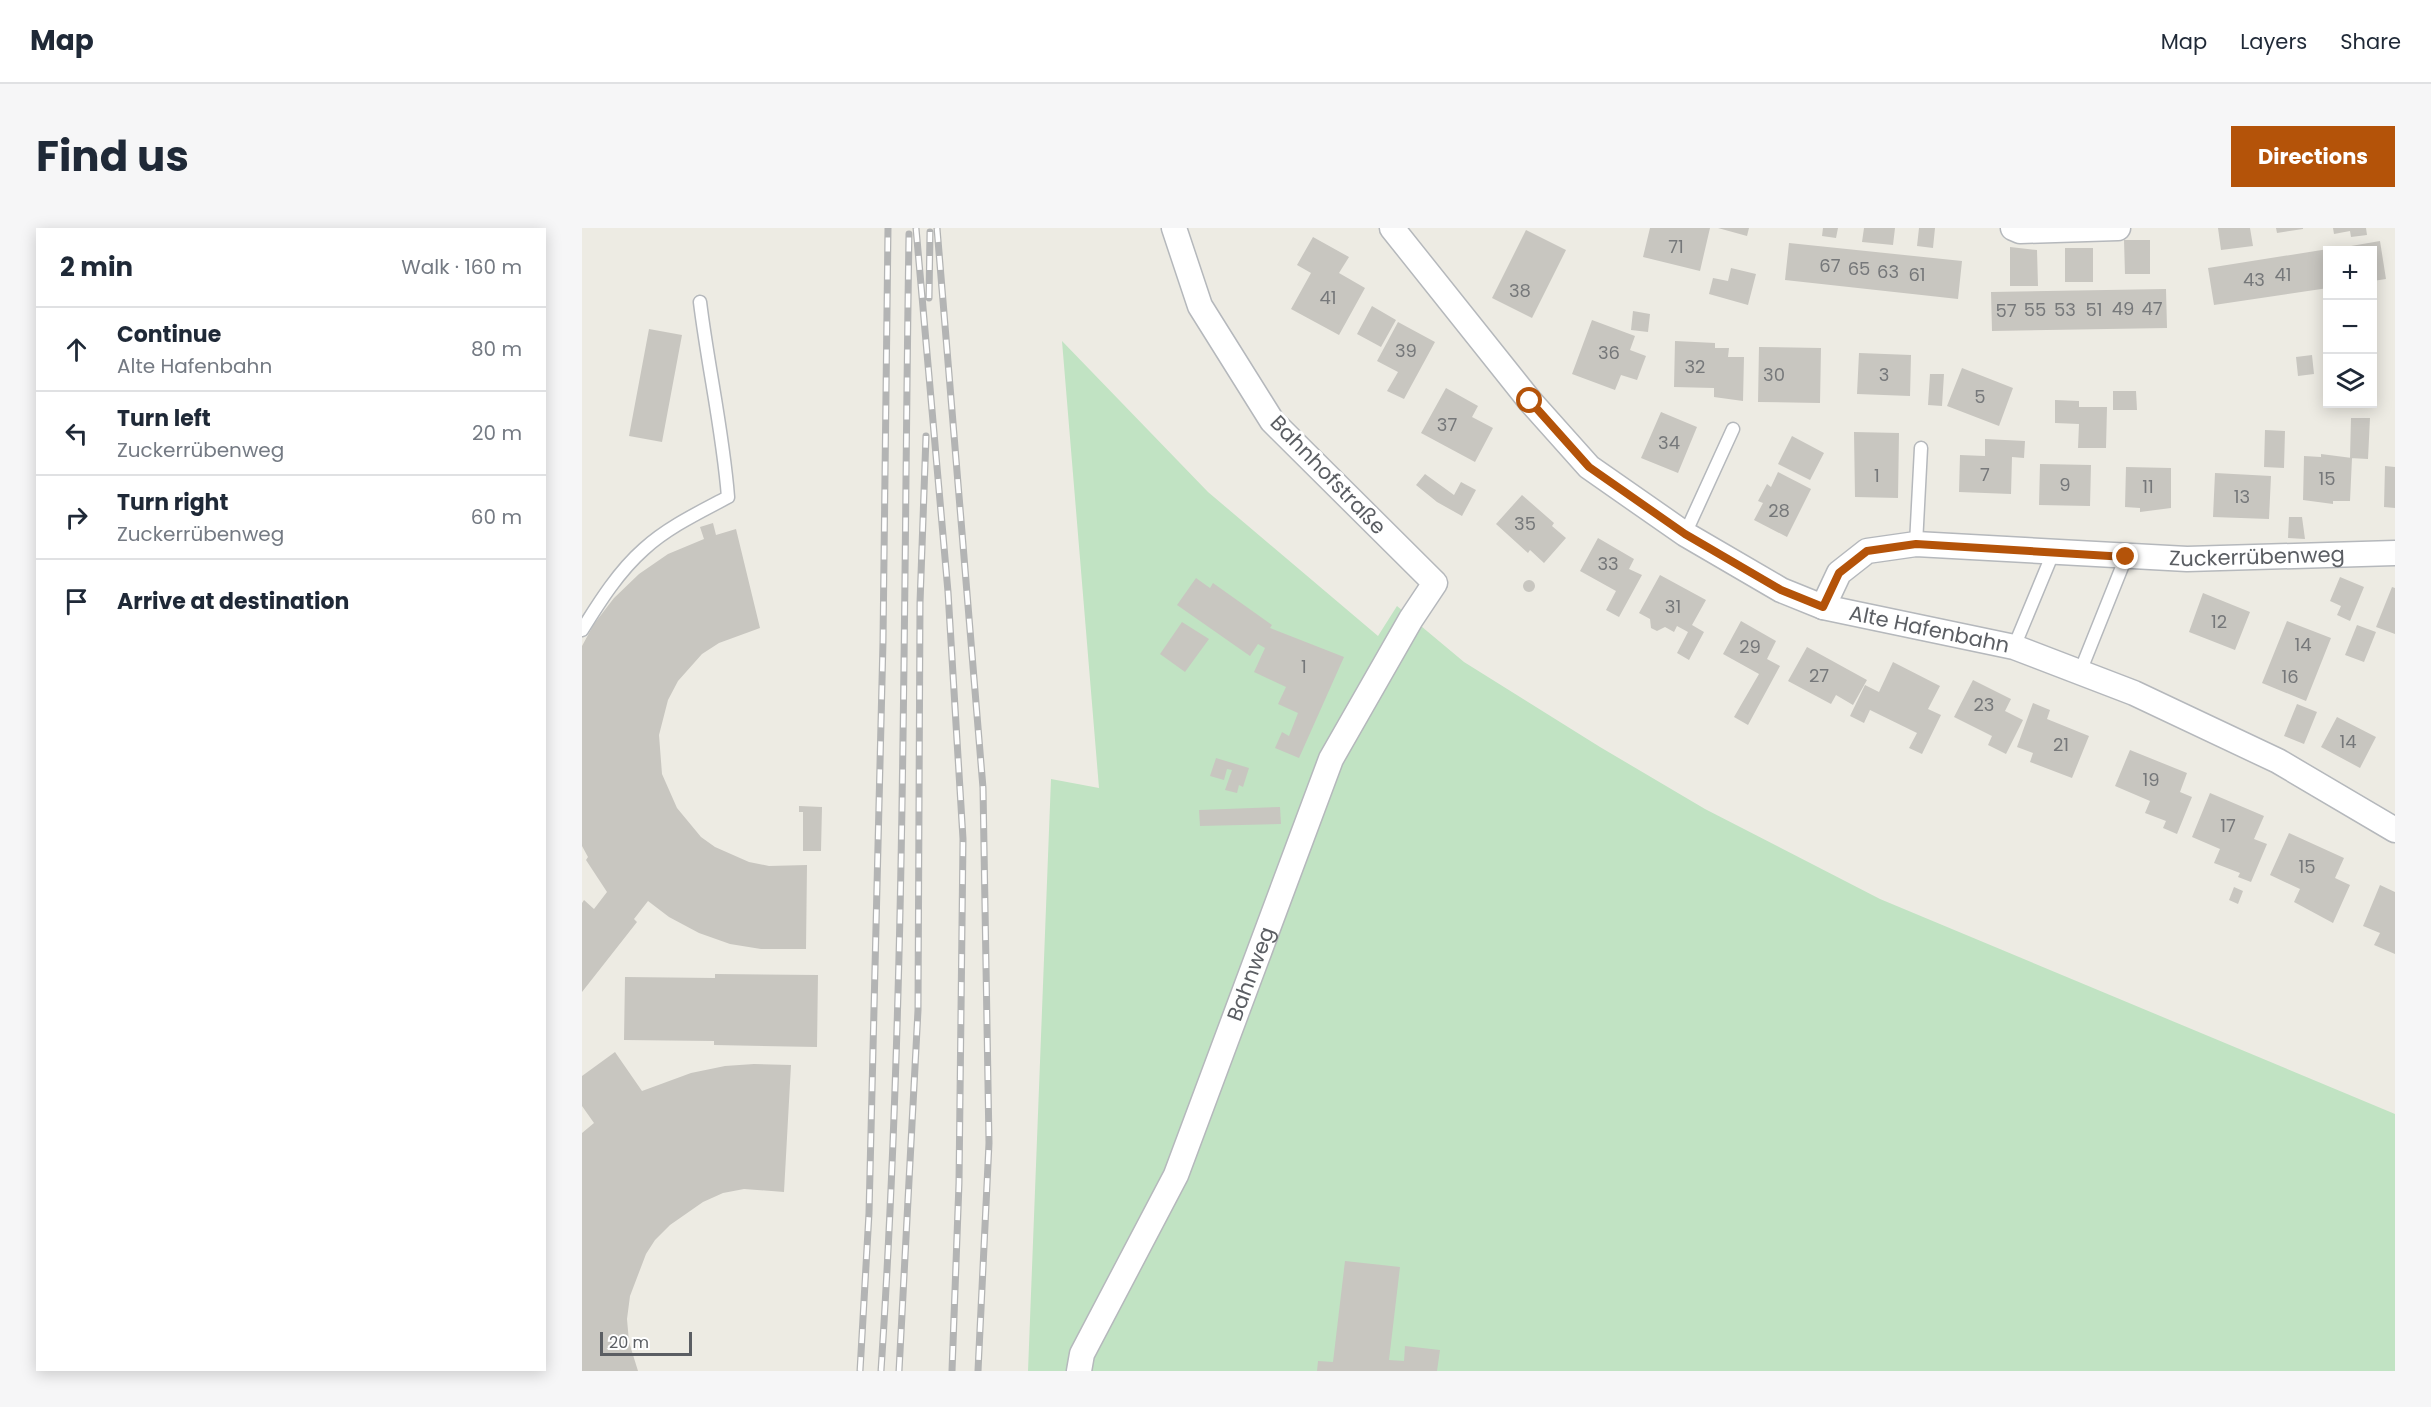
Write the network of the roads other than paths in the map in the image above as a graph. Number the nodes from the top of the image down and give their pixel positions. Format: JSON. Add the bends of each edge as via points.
{"nodes":[{"id":1,"x":1174,"y":228,"type":"edge"},
{"id":2,"x":1392,"y":228,"type":"edge"},
{"id":3,"x":2013,"y":228,"type":"edge"},
{"id":4,"x":2118,"y":228,"type":"edge"},
{"id":5,"x":700,"y":302,"type":"dead end"},
{"id":6,"x":1733,"y":429,"type":"dead end"},
{"id":7,"x":1921,"y":448,"type":"dead end"},
{"id":8,"x":1685,"y":534,"type":"junction"},
{"id":9,"x":1916,"y":544,"type":"junction"},
{"id":10,"x":2395,"y":552,"type":"edge"},
{"id":11,"x":2053,"y":554,"type":"junction"},
{"id":12,"x":2126,"y":557,"type":"junction"},
{"id":13,"x":1435,"y":583,"type":"joint"},
{"id":14,"x":1823,"y":607,"type":"junction"},
{"id":15,"x":582,"y":630,"type":"edge"},
{"id":16,"x":2014,"y":647,"type":"junction"},
{"id":17,"x":2080,"y":672,"type":"junction"},
{"id":18,"x":2395,"y":830,"type":"edge"},
{"id":19,"x":1079,"y":1371,"type":"edge"}],
"edges":[{"from":1,"to":13,"type":"street","name":"Bahnhofstraße","via":[[1200,306],[1272,421]]},
{"from":2,"to":8,"type":"street","name":"Alte Hafenbahn","via":[[1530,401],[1589,467]]},
{"from":3,"to":4,"type":"street"},
{"from":5,"to":15,"type":"lane","via":[[724,444],[728,497],[646,547],[626,567]]},
{"from":6,"to":8,"type":"lane"},
{"from":7,"to":9,"type":"lane"},
{"from":8,"to":14,"type":"street","name":"Alte Hafenbahn","via":[[1781,590]]},
{"from":9,"to":11,"type":"street","name":"Zuckerrübenweg"},
{"from":9,"to":14,"type":"street","name":"Zuckerrübenweg","via":[[1867,551],[1839,573]]},
{"from":10,"to":12,"type":"street","name":"Zuckerrübenweg","via":[[2187,559]]},
{"from":11,"to":12,"type":"street","name":"Zuckerrübenweg"},
{"from":11,"to":16,"type":"lane"},
{"from":12,"to":17,"type":"lane"},
{"from":13,"to":19,"type":"street","name":"Bahnweg","via":[[1331,759],[1176,1175],[1082,1354]]},
{"from":14,"to":16,"type":"street","name":"Alte Hafenbahn"},
{"from":16,"to":17,"type":"street","name":"Alte Hafenbahn"},
{"from":17,"to":18,"type":"street","name":"Alte Hafenbahn","via":[[2278,761]]}]}
